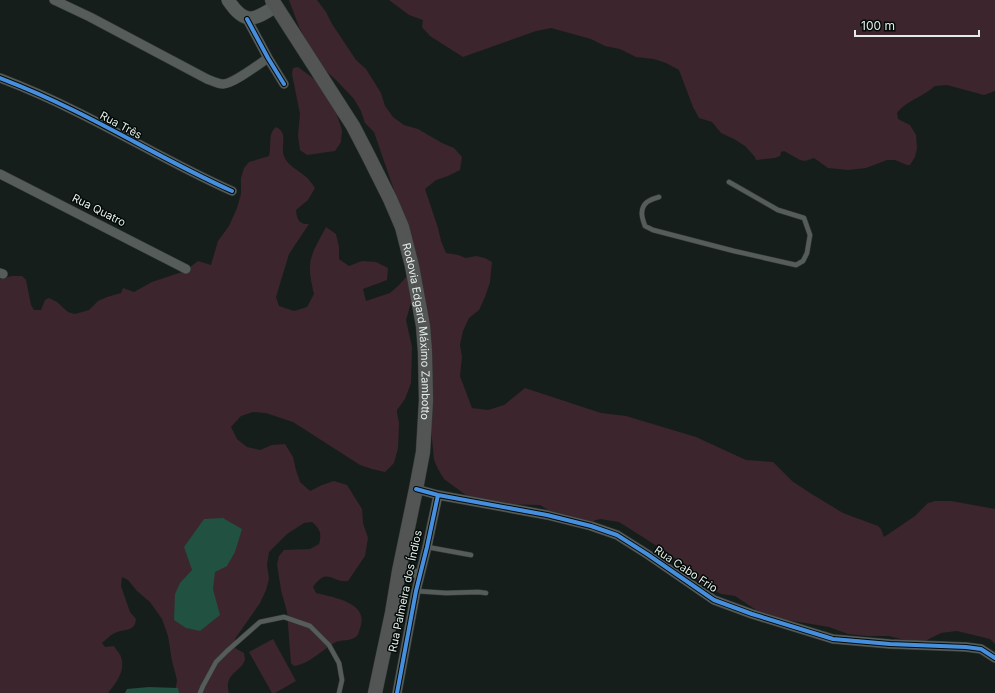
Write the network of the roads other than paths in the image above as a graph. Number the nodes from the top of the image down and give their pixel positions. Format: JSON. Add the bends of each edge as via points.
{"nodes":[{"id":1,"x":54,"y":0,"type":"edge"},
{"id":2,"x":228,"y":0,"type":"edge"},
{"id":3,"x":274,"y":3,"type":"edge"},
{"id":4,"x":247,"y":19,"type":"junction"},
{"id":5,"x":268,"y":58,"type":"junction"},
{"id":6,"x":0,"y":78,"type":"edge"},
{"id":7,"x":284,"y":84,"type":"dead end"},
{"id":8,"x":0,"y":174,"type":"edge"},
{"id":9,"x":729,"y":182,"type":"dead end"},
{"id":10,"x":232,"y":191,"type":"dead end"},
{"id":11,"x":659,"y":197,"type":"dead end"},
{"id":12,"x":186,"y":269,"type":"dead end"},
{"id":13,"x":416,"y":489,"type":"junction"},
{"id":14,"x":438,"y":494,"type":"junction"},
{"id":15,"x":427,"y":547,"type":"junction"},
{"id":16,"x":471,"y":555,"type":"dead end"},
{"id":17,"x":399,"y":571,"type":"junction"},
{"id":18,"x":420,"y":574,"type":"junction"},
{"id":19,"x":416,"y":591,"type":"junction"},
{"id":20,"x":486,"y":593,"type":"dead end"},
{"id":21,"x":995,"y":658,"type":"edge"},
{"id":22,"x":200,"y":693,"type":"edge"},
{"id":23,"x":339,"y":693,"type":"edge"},
{"id":24,"x":375,"y":693,"type":"edge"},
{"id":25,"x":397,"y":693,"type":"edge"}],
"edges":[{"from":1,"to":5,"type":"street","via":[[207,79],[223,84]]},
{"from":2,"to":4,"type":"main road","via":[[238,13]]},
{"from":3,"to":4,"type":"main road","via":[[264,14]]},
{"from":3,"to":13,"type":"main road","name":"Rodovia Edgard Máximo Zambotto","via":[[353,126],[402,227],[412,266],[425,352],[424,441]]},
{"from":4,"to":5,"type":"street"},
{"from":5,"to":7,"type":"street"},
{"from":6,"to":10,"type":"street","name":"Rua Três","via":[[75,111]]},
{"from":8,"to":12,"type":"street","name":"Rua Quatro"},
{"from":9,"to":11,"type":"lane","via":[[778,210],[804,218],[810,235],[803,261],[796,265],[653,230],[645,226],[641,218],[647,202]]},
{"from":13,"to":14,"type":"street","name":"Rua Cabo Frio"},
{"from":13,"to":17,"type":"main road","name":"Rodovia Edgard Máximo Zambotto"},
{"from":14,"to":15,"type":"street","name":"Rua Palmeira dos Índios"},
{"from":14,"to":21,"type":"street","name":"Rua Cabo Frio","via":[[547,515],[617,535],[714,600],[833,639],[966,647],[981,650]]},
{"from":15,"to":16,"type":"lane"},
{"from":15,"to":18,"type":"street","name":"Rua Palmeira dos Índios"},
{"from":17,"to":18,"type":"street"},
{"from":17,"to":24,"type":"main road","name":"Rodovia Edgard Máximo Zambotto"},
{"from":18,"to":19,"type":"street","name":"Rua Palmeira dos Índios"},
{"from":19,"to":20,"type":"lane"},
{"from":19,"to":25,"type":"street","name":"Rua Palmeira dos Índios"},
{"from":22,"to":23,"type":"lane","via":[[216,662],[227,651],[260,622],[284,617],[310,626],[329,645],[339,663],[342,680]]}]}
